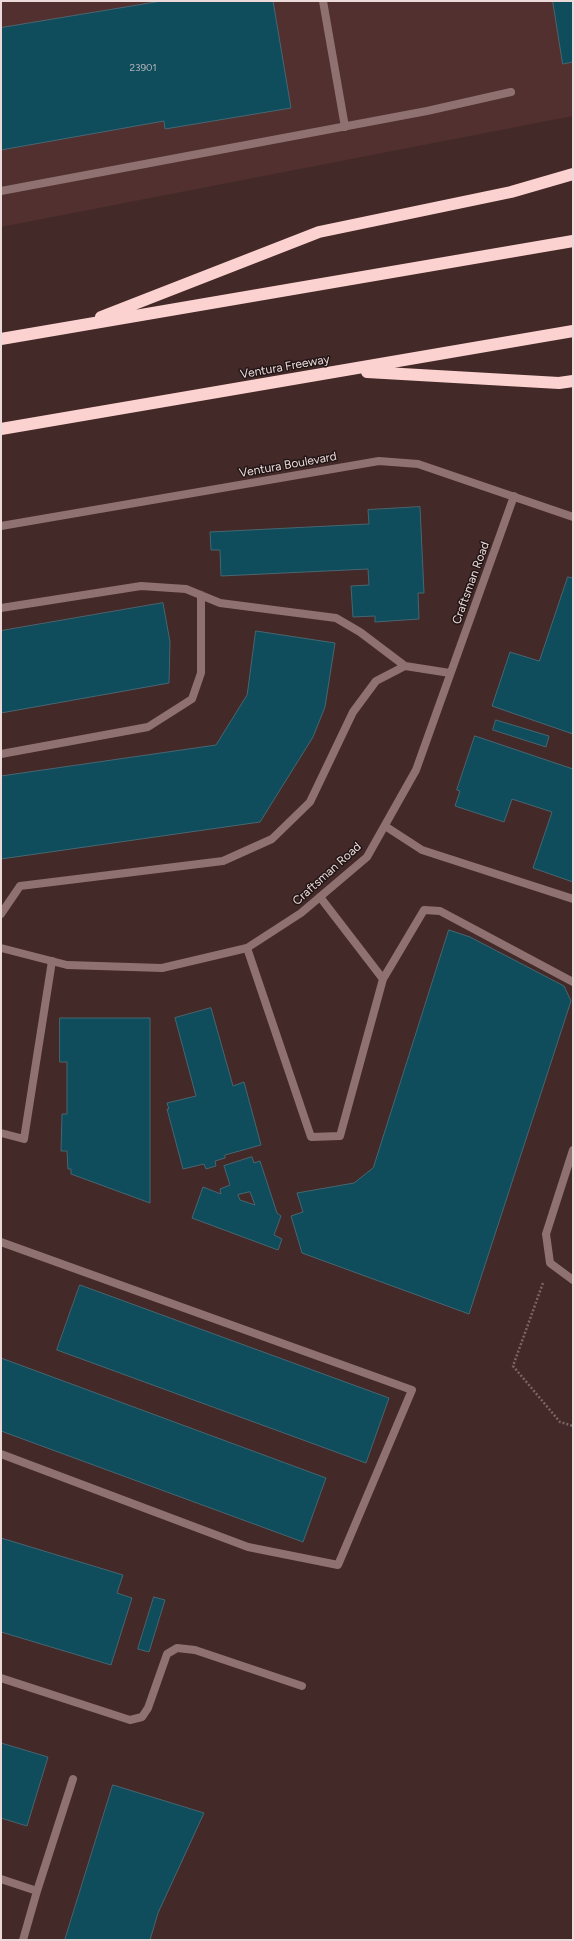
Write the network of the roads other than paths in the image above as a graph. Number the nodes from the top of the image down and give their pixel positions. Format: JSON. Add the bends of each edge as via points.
{"nodes":[{"id":1,"x":323,"y":1,"type":"edge"},
{"id":2,"x":511,"y":92,"type":"dead end"},
{"id":3,"x":344,"y":127,"type":"junction"},
{"id":4,"x":573,"y":174,"type":"edge"},
{"id":5,"x":1,"y":191,"type":"edge"},
{"id":6,"x":573,"y":241,"type":"edge"},
{"id":7,"x":77,"y":326,"type":"junction"},
{"id":8,"x":573,"y":331,"type":"edge"},
{"id":9,"x":1,"y":339,"type":"edge"},
{"id":10,"x":346,"y":370,"type":"junction"},
{"id":11,"x":573,"y":381,"type":"edge"},
{"id":12,"x":1,"y":429,"type":"edge"},
{"id":13,"x":514,"y":496,"type":"junction"},
{"id":14,"x":573,"y":517,"type":"edge"},
{"id":15,"x":1,"y":526,"type":"edge"},
{"id":16,"x":201,"y":595,"type":"junction"},
{"id":17,"x":1,"y":608,"type":"edge"},
{"id":18,"x":406,"y":666,"type":"junction"},
{"id":19,"x":450,"y":672,"type":"junction"},
{"id":20,"x":1,"y":754,"type":"edge"},
{"id":21,"x":385,"y":826,"type":"junction"},
{"id":22,"x":320,"y":897,"type":"junction"},
{"id":23,"x":573,"y":899,"type":"edge"},
{"id":24,"x":1,"y":914,"type":"edge"},
{"id":25,"x":1,"y":948,"type":"edge"},
{"id":26,"x":247,"y":948,"type":"junction"},
{"id":27,"x":52,"y":961,"type":"junction"},
{"id":28,"x":383,"y":979,"type":"junction"},
{"id":29,"x":573,"y":982,"type":"edge"},
{"id":30,"x":1,"y":1133,"type":"edge"},
{"id":31,"x":573,"y":1150,"type":"edge"},
{"id":32,"x":1,"y":1242,"type":"edge"},
{"id":33,"x":573,"y":1280,"type":"edge"},
{"id":34,"x":1,"y":1454,"type":"edge"},
{"id":35,"x":1,"y":1678,"type":"edge"},
{"id":36,"x":302,"y":1686,"type":"dead end"},
{"id":37,"x":73,"y":1779,"type":"dead end"},
{"id":38,"x":1,"y":1879,"type":"edge"},
{"id":39,"x":37,"y":1891,"type":"junction"},
{"id":40,"x":23,"y":1940,"type":"edge"}],
"edges":[{"from":1,"to":3,"type":"street"},
{"from":2,"to":3,"type":"street"},
{"from":3,"to":5,"type":"street"},
{"from":4,"to":7,"type":"highway","via":[[511,192],[319,232]]},
{"from":6,"to":7,"type":"highway"},
{"from":7,"to":9,"type":"highway"},
{"from":8,"to":10,"type":"highway","name":"Ventura Freeway"},
{"from":10,"to":11,"type":"highway","via":[[559,383]]},
{"from":10,"to":12,"type":"highway","name":"Ventura Freeway"},
{"from":13,"to":14,"type":"street","name":"Ventura Boulevard"},
{"from":13,"to":15,"type":"street","name":"Ventura Boulevard","via":[[418,464],[379,462]]},
{"from":13,"to":19,"type":"street","name":"Craftsman Road"},
{"from":16,"to":17,"type":"street","via":[[186,589],[141,586]]},
{"from":16,"to":18,"type":"street","via":[[220,603],[336,618],[360,632]]},
{"from":16,"to":20,"type":"street","via":[[201,673],[192,699],[148,727]]},
{"from":18,"to":19,"type":"street"},
{"from":18,"to":24,"type":"street","via":[[376,681],[353,712],[310,802],[272,839],[223,861],[20,886]]},
{"from":19,"to":21,"type":"street","name":"Craftsman Road","via":[[416,770]]},
{"from":21,"to":22,"type":"street","name":"Craftsman Road","via":[[368,857]]},
{"from":21,"to":23,"type":"street","via":[[422,850]]},
{"from":22,"to":26,"type":"street","name":"Craftsman Road","via":[[301,913]]},
{"from":22,"to":28,"type":"street"},
{"from":25,"to":27,"type":"street","name":"Craftsman Road"},
{"from":26,"to":27,"type":"street","name":"Craftsman Road","via":[[162,968],[67,965]]},
{"from":26,"to":28,"type":"street","via":[[311,1137],[340,1136]]},
{"from":27,"to":30,"type":"street","via":[[24,1139]]},
{"from":28,"to":29,"type":"street","via":[[424,910],[440,911]]},
{"from":31,"to":33,"type":"street","via":[[546,1234],[550,1264]]},
{"from":32,"to":34,"type":"street","via":[[412,1390],[338,1565],[248,1547]]},
{"from":35,"to":36,"type":"street","via":[[130,1720],[142,1717],[148,1708],[167,1654],[178,1648],[195,1650]]},
{"from":37,"to":39,"type":"street"},
{"from":38,"to":39,"type":"street"},
{"from":39,"to":40,"type":"street"}]}
